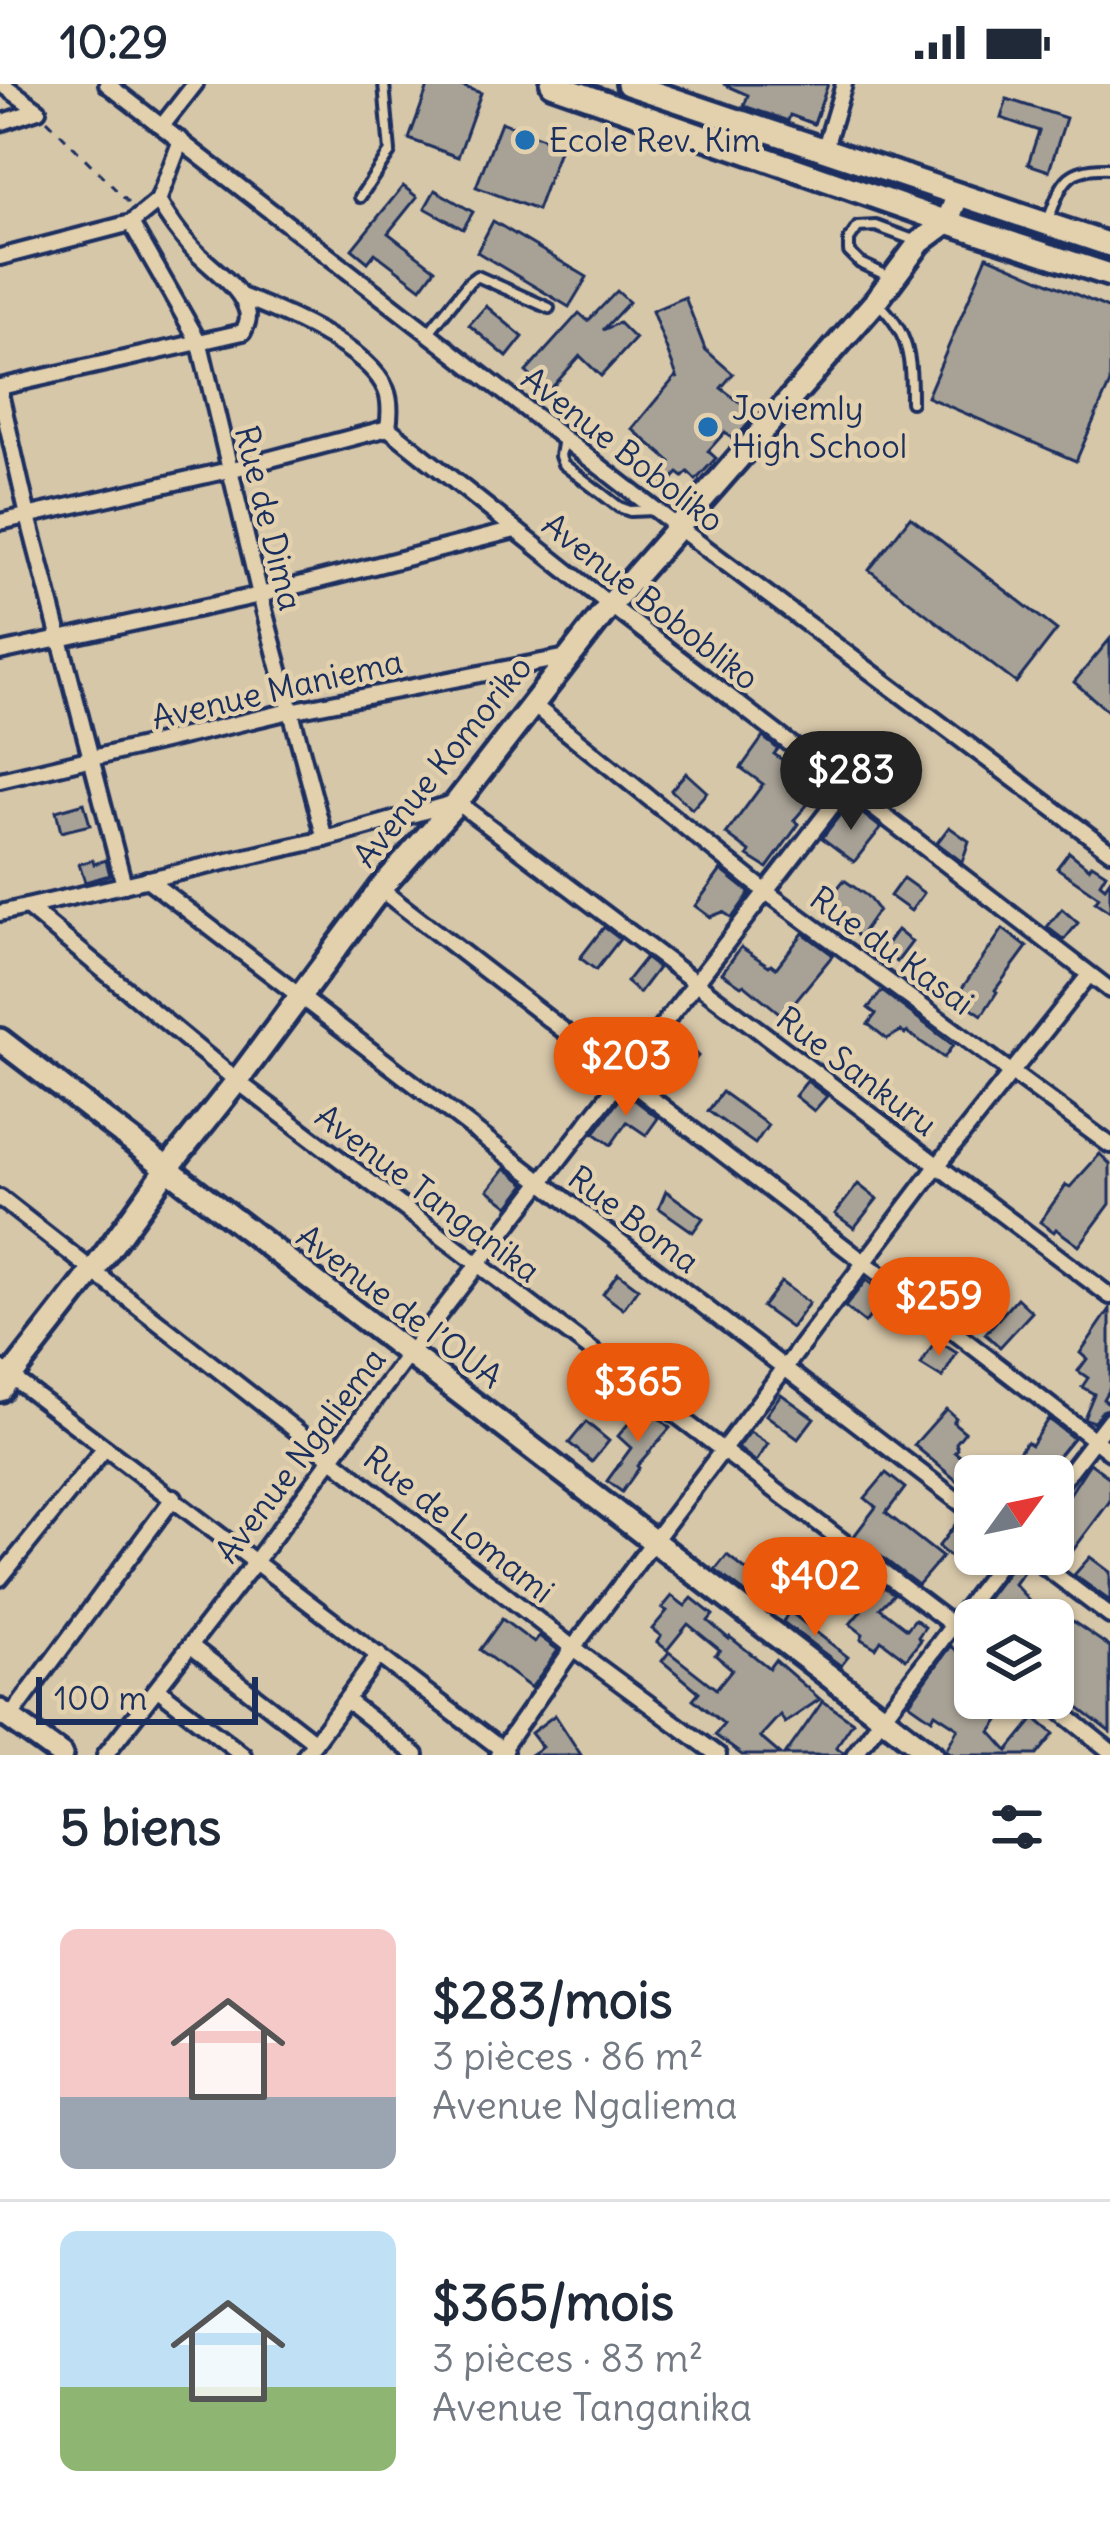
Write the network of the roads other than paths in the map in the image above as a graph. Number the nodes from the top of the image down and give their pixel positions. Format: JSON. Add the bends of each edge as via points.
{"nodes":[{"id":1,"x":2,"y":84,"type":"edge"},
{"id":2,"x":107,"y":84,"type":"edge"},
{"id":3,"x":195,"y":84,"type":"edge"},
{"id":4,"x":384,"y":84,"type":"edge"},
{"id":5,"x":552,"y":84,"type":"edge"},
{"id":6,"x":628,"y":84,"type":"edge"},
{"id":7,"x":844,"y":84,"type":"edge"},
{"id":8,"x":0,"y":123,"type":"edge"},
{"id":9,"x":162,"y":126,"type":"junction"},
{"id":10,"x":182,"y":140,"type":"junction"},
{"id":11,"x":824,"y":151,"type":"junction"},
{"id":12,"x":1110,"y":168,"type":"edge"},
{"id":13,"x":958,"y":195,"type":"junction"},
{"id":14,"x":360,"y":197,"type":"dead end"},
{"id":15,"x":158,"y":201,"type":"junction"},
{"id":16,"x":136,"y":219,"type":"junction"},
{"id":17,"x":947,"y":222,"type":"junction"},
{"id":18,"x":1046,"y":224,"type":"junction"},
{"id":19,"x":920,"y":242,"type":"junction"},
{"id":20,"x":1110,"y":245,"type":"edge"},
{"id":21,"x":0,"y":257,"type":"edge"},
{"id":22,"x":1110,"y":275,"type":"edge"},
{"id":23,"x":892,"y":277,"type":"junction"},
{"id":24,"x":241,"y":296,"type":"junction"},
{"id":25,"x":875,"y":301,"type":"junction"},
{"id":26,"x":549,"y":308,"type":"dead end"},
{"id":27,"x":428,"y":333,"type":"junction"},
{"id":28,"x":200,"y":344,"type":"junction"},
{"id":29,"x":0,"y":390,"type":"edge"},
{"id":30,"x":911,"y":402,"type":"dead end"},
{"id":31,"x":388,"y":428,"type":"junction"},
{"id":32,"x":229,"y":470,"type":"junction"},
{"id":33,"x":28,"y":516,"type":"junction"},
{"id":34,"x":0,"y":522,"type":"edge"},
{"id":35,"x":679,"y":528,"type":"junction"},
{"id":36,"x":515,"y":530,"type":"junction"},
{"id":37,"x":260,"y":595,"type":"junction"},
{"id":38,"x":610,"y":604,"type":"junction"},
{"id":39,"x":59,"y":639,"type":"junction"},
{"id":40,"x":0,"y":652,"type":"edge"},
{"id":41,"x":567,"y":657,"type":"junction"},
{"id":42,"x":532,"y":704,"type":"junction"},
{"id":43,"x":290,"y":711,"type":"junction"},
{"id":44,"x":91,"y":759,"type":"junction"},
{"id":45,"x":0,"y":780,"type":"edge"},
{"id":46,"x":846,"y":788,"type":"junction"},
{"id":47,"x":457,"y":802,"type":"junction"},
{"id":48,"x":325,"y":839,"type":"junction"},
{"id":49,"x":1110,"y":851,"type":"edge"},
{"id":50,"x":147,"y":879,"type":"junction"},
{"id":51,"x":124,"y":885,"type":"junction"},
{"id":52,"x":380,"y":889,"type":"junction"},
{"id":53,"x":765,"y":891,"type":"junction"},
{"id":54,"x":27,"y":908,"type":"junction"},
{"id":55,"x":0,"y":913,"type":"edge"},
{"id":56,"x":1089,"y":975,"type":"junction"},
{"id":57,"x":697,"y":983,"type":"junction"},
{"id":58,"x":1110,"y":990,"type":"edge"},
{"id":59,"x":300,"y":998,"type":"junction"},
{"id":60,"x":0,"y":1040,"type":"edge"},
{"id":61,"x":1012,"y":1071,"type":"junction"},
{"id":62,"x":624,"y":1077,"type":"junction"},
{"id":63,"x":237,"y":1081,"type":"junction"},
{"id":64,"x":1110,"y":1145,"type":"edge"},
{"id":65,"x":938,"y":1166,"type":"junction"},
{"id":66,"x":167,"y":1169,"type":"junction"},
{"id":67,"x":542,"y":1183,"type":"junction"},
{"id":68,"x":0,"y":1198,"type":"edge"},
{"id":69,"x":866,"y":1263,"type":"junction"},
{"id":70,"x":479,"y":1266,"type":"junction"},
{"id":71,"x":94,"y":1270,"type":"junction"},
{"id":72,"x":1110,"y":1296,"type":"edge"},
{"id":73,"x":408,"y":1355,"type":"junction"},
{"id":74,"x":785,"y":1369,"type":"junction"},
{"id":75,"x":4,"y":1378,"type":"edge"},
{"id":76,"x":1110,"y":1419,"type":"edge"},
{"id":77,"x":1094,"y":1440,"type":"junction"},
{"id":78,"x":105,"y":1448,"type":"junction"},
{"id":79,"x":724,"y":1452,"type":"junction"},
{"id":80,"x":1110,"y":1452,"type":"edge"},
{"id":81,"x":332,"y":1459,"type":"junction"},
{"id":82,"x":1074,"y":1466,"type":"edge"},
{"id":83,"x":173,"y":1497,"type":"junction"},
{"id":84,"x":954,"y":1498,"type":"edge"},
{"id":85,"x":654,"y":1541,"type":"junction"},
{"id":86,"x":255,"y":1562,"type":"junction"},
{"id":87,"x":990,"y":1575,"type":"edge"},
{"id":88,"x":1056,"y":1575,"type":"edge"},
{"id":89,"x":0,"y":1579,"type":"edge"},
{"id":90,"x":1110,"y":1616,"type":"edge"},
{"id":91,"x":953,"y":1625,"type":"junction"},
{"id":92,"x":191,"y":1646,"type":"junction"},
{"id":93,"x":573,"y":1648,"type":"junction"},
{"id":94,"x":379,"y":1654,"type":"junction"},
{"id":95,"x":158,"y":1689,"type":"junction"},
{"id":96,"x":346,"y":1700,"type":"junction"},
{"id":97,"x":5,"y":1715,"type":"edge"},
{"id":98,"x":883,"y":1716,"type":"junction"},
{"id":99,"x":1071,"y":1719,"type":"edge"},
{"id":100,"x":310,"y":1748,"type":"edge"},
{"id":101,"x":1110,"y":1750,"type":"edge"},
{"id":102,"x":503,"y":1753,"type":"edge"},
{"id":103,"x":62,"y":1755,"type":"edge"},
{"id":104,"x":105,"y":1755,"type":"edge"},
{"id":105,"x":244,"y":1755,"type":"edge"},
{"id":106,"x":416,"y":1755,"type":"edge"},
{"id":107,"x":718,"y":1755,"type":"edge"},
{"id":108,"x":854,"y":1755,"type":"edge"},
{"id":109,"x":932,"y":1755,"type":"edge"}],
"edges":[{"from":1,"to":8,"type":"street","via":[[38,110]]},
{"from":2,"to":9,"type":"street","name":"Avenue Boboliko"},
{"from":3,"to":9,"type":"street"},
{"from":4,"to":14,"type":"lane","via":[[390,152]]},
{"from":5,"to":17,"type":"street"},
{"from":6,"to":11,"type":"street"},
{"from":7,"to":11,"type":"street"},
{"from":9,"to":10,"type":"street","name":"Avenue Boboliko"},
{"from":10,"to":15,"type":"street"},
{"from":10,"to":27,"type":"street","name":"Avenue Boboliko"},
{"from":11,"to":13,"type":"street"},
{"from":12,"to":18,"type":"lane","via":[[1089,167],[1063,183]]},
{"from":13,"to":17,"type":"street"},
{"from":13,"to":18,"type":"street"},
{"from":15,"to":16,"type":"street"},
{"from":15,"to":24,"type":"street"},
{"from":16,"to":21,"type":"street"},
{"from":16,"to":28,"type":"street","name":"Rue de Dima"},
{"from":17,"to":19,"type":"street","name":"Avenue Komoriko"},
{"from":17,"to":22,"type":"street"},
{"from":18,"to":20,"type":"street"},
{"from":19,"to":23,"type":"street","name":"Avenue Komoriko"},
{"from":19,"to":23,"type":"lane","via":[[858,227],[849,252]]},
{"from":23,"to":25,"type":"street","name":"Avenue Komoriko"},
{"from":24,"to":28,"type":"street","via":[[244,332]]},
{"from":24,"to":31,"type":"street","via":[[319,329],[379,377]]},
{"from":25,"to":30,"type":"lane","via":[[904,335]]},
{"from":25,"to":35,"type":"street","name":"Avenue Komoriko"},
{"from":26,"to":27,"type":"lane","via":[[477,276]]},
{"from":27,"to":35,"type":"street","name":"Avenue Boboliko"},
{"from":28,"to":29,"type":"street"},
{"from":28,"to":32,"type":"street","name":"Rue de Dima"},
{"from":29,"to":33,"type":"street"},
{"from":31,"to":32,"type":"street"},
{"from":31,"to":36,"type":"street","name":"Avenue Bobobliko"},
{"from":32,"to":33,"type":"street"},
{"from":32,"to":37,"type":"street","name":"Rue de Dima"},
{"from":33,"to":34,"type":"street"},
{"from":33,"to":39,"type":"street"},
{"from":35,"to":38,"type":"street","name":"Avenue Komoriko"},
{"from":35,"to":49,"type":"street","name":"Avenue Boboliko"},
{"from":36,"to":37,"type":"street"},
{"from":36,"to":38,"type":"street","name":"Avenue Bobobliko"},
{"from":37,"to":39,"type":"street"},
{"from":37,"to":43,"type":"street","name":"Rue de Dima"},
{"from":38,"to":41,"type":"street","name":"Avenue Komoriko"},
{"from":38,"to":46,"type":"street","name":"Avenue Bobobliko"},
{"from":39,"to":40,"type":"street"},
{"from":39,"to":44,"type":"street"},
{"from":41,"to":42,"type":"street","name":"Avenue Komoriko"},
{"from":41,"to":43,"type":"street","name":"Avenue Maniema"},
{"from":42,"to":47,"type":"street","name":"Avenue Komoriko"},
{"from":42,"to":53,"type":"street","name":"Rue du Kasai"},
{"from":43,"to":44,"type":"street","name":"Avenue Maniema"},
{"from":43,"to":48,"type":"street","name":"Rue de Dima"},
{"from":44,"to":45,"type":"street","name":"Avenue Maniema"},
{"from":44,"to":51,"type":"street"},
{"from":46,"to":53,"type":"street","name":"Avenue Ngaliema"},
{"from":46,"to":56,"type":"street","name":"Avenue Bobobliko"},
{"from":47,"to":48,"type":"street"},
{"from":47,"to":52,"type":"street","name":"Avenue Komoriko"},
{"from":47,"to":57,"type":"street","name":"Rue Sankuru"},
{"from":48,"to":50,"type":"street"},
{"from":50,"to":51,"type":"street"},
{"from":50,"to":59,"type":"street","name":"Rue Boma"},
{"from":51,"to":54,"type":"street"},
{"from":52,"to":59,"type":"street","name":"Avenue Komoriko"},
{"from":52,"to":62,"type":"street"},
{"from":53,"to":57,"type":"street","name":"Avenue Ngaliema"},
{"from":53,"to":61,"type":"street","name":"Rue du Kasai"},
{"from":54,"to":55,"type":"street"},
{"from":54,"to":63,"type":"street","name":"Avenue Tanganika"},
{"from":56,"to":58,"type":"street","name":"Avenue Bobobliko"},
{"from":56,"to":61,"type":"street"},
{"from":57,"to":62,"type":"street","name":"Avenue Ngaliema"},
{"from":57,"to":65,"type":"street","name":"Rue Sankuru"},
{"from":59,"to":63,"type":"street","name":"Avenue Komoriko"},
{"from":59,"to":67,"type":"street","name":"Rue Boma"},
{"from":60,"to":66,"type":"street","name":"Avenue de l’OUA"},
{"from":61,"to":64,"type":"street","name":"Rue du Kasai"},
{"from":61,"to":65,"type":"street"},
{"from":62,"to":67,"type":"street","name":"Avenue Ngaliema"},
{"from":62,"to":69,"type":"street"},
{"from":63,"to":66,"type":"street","name":"Avenue Komoriko"},
{"from":63,"to":70,"type":"street","name":"Avenue Tanganika"},
{"from":65,"to":69,"type":"street"},
{"from":65,"to":72,"type":"street","name":"Rue Sankuru"},
{"from":66,"to":71,"type":"street","name":"Avenue Komoriko"},
{"from":66,"to":73,"type":"street","name":"Avenue de l’OUA"},
{"from":67,"to":70,"type":"street","name":"Avenue Ngaliema"},
{"from":67,"to":74,"type":"street","name":"Rue Boma"},
{"from":68,"to":71,"type":"street","name":"Rue de Lomami"},
{"from":69,"to":74,"type":"street"},
{"from":69,"to":77,"type":"street"},
{"from":70,"to":73,"type":"street","name":"Avenue Ngaliema"},
{"from":70,"to":79,"type":"street","name":"Avenue Tanganika"},
{"from":71,"to":75,"type":"street","name":"Avenue Komoriko"},
{"from":71,"to":81,"type":"street","name":"Rue de Lomami"},
{"from":73,"to":81,"type":"street","name":"Avenue Ngaliema"},
{"from":73,"to":85,"type":"street","name":"Avenue de l’OUA"},
{"from":74,"to":79,"type":"street"},
{"from":74,"to":84,"type":"street","name":"Rue Boma"},
{"from":75,"to":78,"type":"street"},
{"from":76,"to":77,"type":"street"},
{"from":77,"to":80,"type":"street"},
{"from":77,"to":82,"type":"street"},
{"from":78,"to":83,"type":"street"},
{"from":78,"to":89,"type":"street"},
{"from":79,"to":85,"type":"street"},
{"from":79,"to":91,"type":"street","name":"Avenue Tanganika"},
{"from":81,"to":86,"type":"street","name":"Avenue Ngaliema"},
{"from":81,"to":93,"type":"street","name":"Rue de Lomami"},
{"from":83,"to":86,"type":"street"},
{"from":83,"to":97,"type":"street"},
{"from":85,"to":93,"type":"street"},
{"from":85,"to":98,"type":"street","name":"Avenue de l’OUA"},
{"from":86,"to":92,"type":"street","name":"Avenue Ngaliema"},
{"from":86,"to":94,"type":"street"},
{"from":87,"to":91,"type":"street"},
{"from":88,"to":90,"type":"street"},
{"from":91,"to":98,"type":"street"},
{"from":92,"to":95,"type":"street","name":"Avenue Ngaliema"},
{"from":92,"to":100,"type":"street"},
{"from":93,"to":102,"type":"street"},
{"from":93,"to":107,"type":"street","name":"Rue de Lomami"},
{"from":94,"to":96,"type":"street"},
{"from":94,"to":102,"type":"street"},
{"from":95,"to":104,"type":"street","name":"Avenue Ngaliema"},
{"from":95,"to":105,"type":"street"},
{"from":96,"to":100,"type":"street"},
{"from":96,"to":106,"type":"street"},
{"from":97,"to":103,"type":"street"},
{"from":98,"to":108,"type":"street"},
{"from":98,"to":109,"type":"street","name":"Avenue de l’OUA"},
{"from":99,"to":101,"type":"street"}]}
